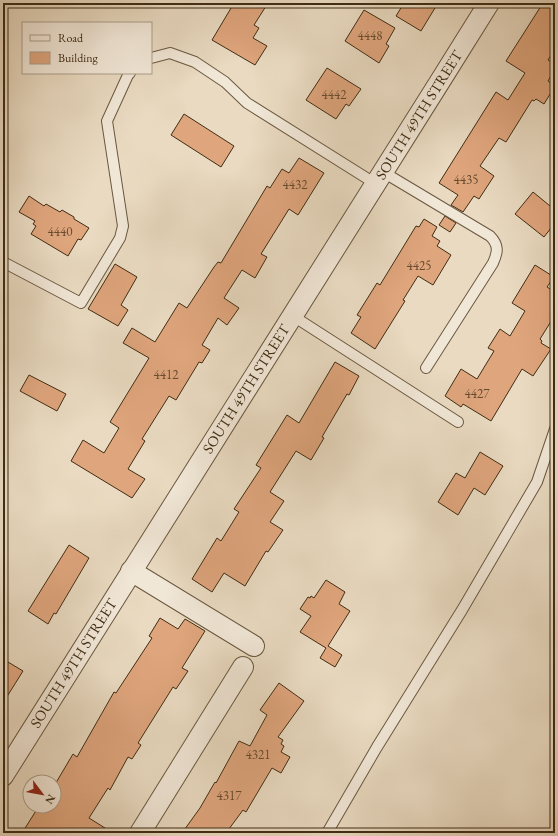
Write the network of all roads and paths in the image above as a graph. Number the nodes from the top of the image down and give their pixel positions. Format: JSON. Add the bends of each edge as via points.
{"nodes":[{"id":1,"x":490,"y":3,"type":"edge"},
{"id":2,"x":152,"y":58,"type":"edge"},
{"id":3,"x":129,"y":74,"type":"edge"},
{"id":4,"x":380,"y":178,"type":"junction"},
{"id":5,"x":3,"y":262,"type":"edge"},
{"id":6,"x":293,"y":316,"type":"junction"},
{"id":7,"x":426,"y":368,"type":"dead end"},
{"id":8,"x":458,"y":422,"type":"dead end"},
{"id":9,"x":555,"y":429,"type":"edge"},
{"id":10,"x":131,"y":571,"type":"junction"},
{"id":11,"x":254,"y":646,"type":"dead end"},
{"id":12,"x":243,"y":667,"type":"dead end"},
{"id":13,"x":3,"y":776,"type":"edge"},
{"id":14,"x":140,"y":833,"type":"edge"},
{"id":15,"x":327,"y":833,"type":"edge"}],
"edges":[{"from":1,"to":4,"type":"street","name":"SOUTH 49TH STREET"},
{"from":2,"to":4,"type":"lane","via":[[170,53],[194,62],[225,82],[247,103]]},
{"from":3,"to":5,"type":"lane","via":[[107,121],[123,226],[120,238],[81,303]]},
{"from":4,"to":6,"type":"street","name":"SOUTH 49TH STREET"},
{"from":4,"to":7,"type":"lane","via":[[490,236],[497,248],[494,263]]},
{"from":6,"to":8,"type":"lane"},
{"from":6,"to":10,"type":"street","name":"SOUTH 49TH STREET"},
{"from":9,"to":15,"type":"lane","via":[[537,482]]},
{"from":10,"to":11,"type":"street"},
{"from":10,"to":13,"type":"street","name":"SOUTH 49TH STREET"},
{"from":12,"to":14,"type":"street"}]}
